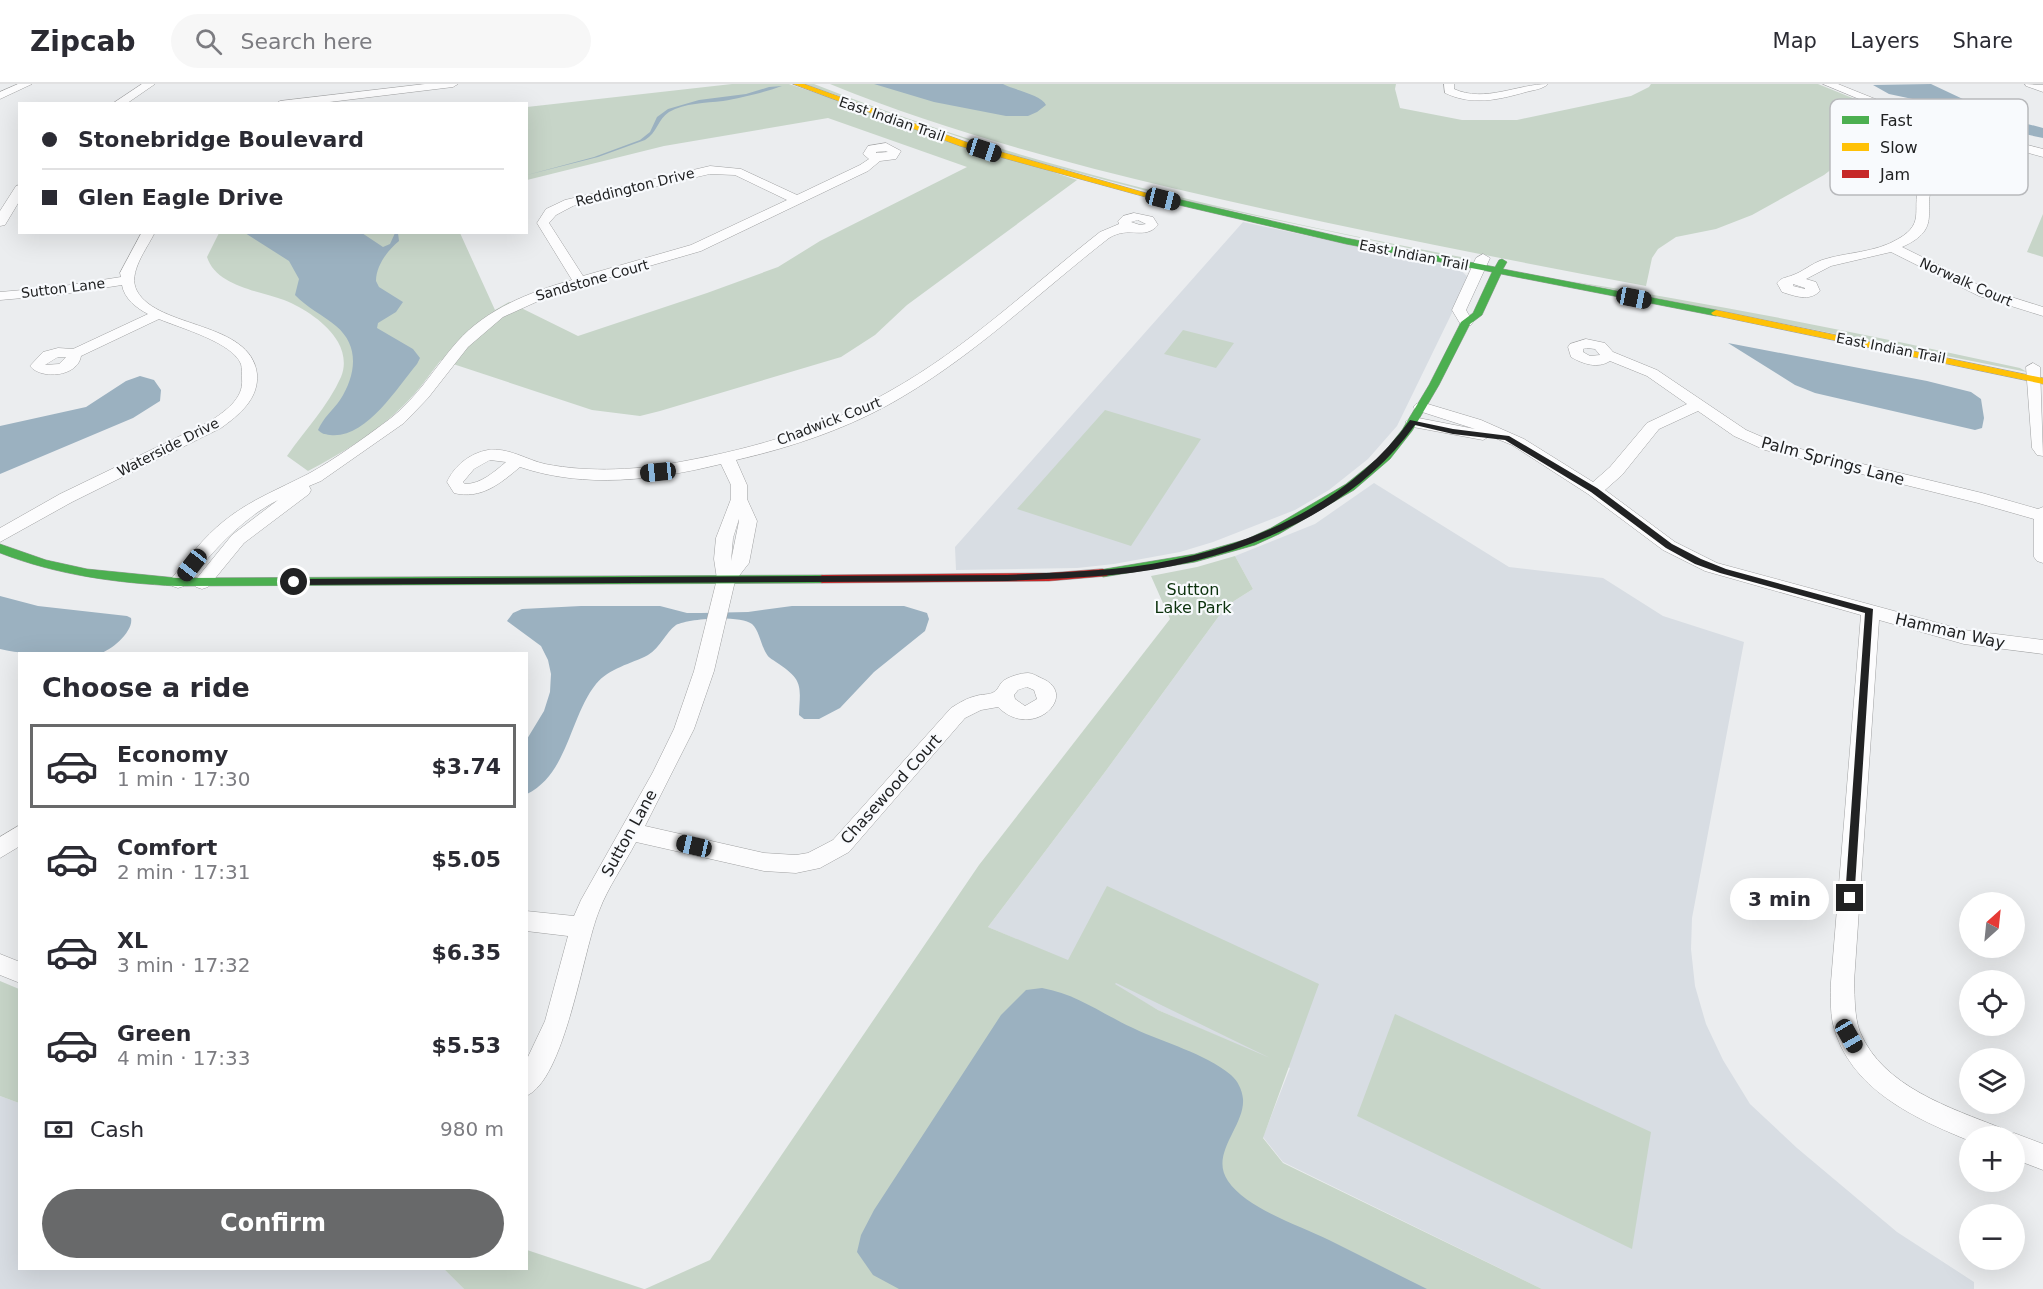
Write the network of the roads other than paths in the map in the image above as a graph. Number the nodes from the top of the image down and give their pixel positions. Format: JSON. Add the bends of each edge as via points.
{"nodes":[{"id":1,"x":27,"y":84,"type":"edge"},
{"id":2,"x":150,"y":84,"type":"edge"},
{"id":3,"x":453,"y":84,"type":"edge"},
{"id":4,"x":796,"y":84,"type":"edge"},
{"id":5,"x":822,"y":84,"type":"edge"},
{"id":6,"x":1449,"y":84,"type":"edge"},
{"id":7,"x":1542,"y":84,"type":"edge"},
{"id":8,"x":1828,"y":84,"type":"edge"},
{"id":9,"x":2030,"y":84,"type":"edge"},
{"id":10,"x":2043,"y":89,"type":"edge"},
{"id":11,"x":0,"y":96,"type":"edge"},
{"id":12,"x":1865,"y":99,"type":"edge"},
{"id":13,"x":120,"y":102,"type":"edge"},
{"id":14,"x":289,"y":102,"type":"edge"},
{"id":15,"x":2028,"y":152,"type":"edge"},
{"id":16,"x":2043,"y":153,"type":"edge"},
{"id":17,"x":877,"y":158,"type":"dead end"},
{"id":18,"x":16,"y":186,"type":"edge"},
{"id":19,"x":1924,"y":195,"type":"edge"},
{"id":20,"x":797,"y":200,"type":"junction"},
{"id":21,"x":0,"y":222,"type":"edge"},
{"id":22,"x":1127,"y":227,"type":"dead end"},
{"id":23,"x":147,"y":234,"type":"edge"},
{"id":24,"x":1891,"y":247,"type":"junction"},
{"id":25,"x":1481,"y":263,"type":"junction"},
{"id":26,"x":1500,"y":266,"type":"junction"},
{"id":27,"x":126,"y":280,"type":"junction"},
{"id":28,"x":1799,"y":280,"type":"dead end"},
{"id":29,"x":580,"y":282,"type":"junction"},
{"id":30,"x":57,"y":291,"type":"junction"},
{"id":31,"x":0,"y":296,"type":"edge"},
{"id":32,"x":0,"y":304,"type":"edge"},
{"id":33,"x":2043,"y":312,"type":"edge"},
{"id":34,"x":159,"y":314,"type":"junction"},
{"id":35,"x":1466,"y":322,"type":"junction"},
{"id":36,"x":74,"y":354,"type":"dead end"},
{"id":37,"x":1608,"y":355,"type":"dead end"},
{"id":38,"x":2038,"y":374,"type":"edge"},
{"id":39,"x":1698,"y":405,"type":"junction"},
{"id":40,"x":1421,"y":407,"type":"junction"},
{"id":41,"x":1413,"y":422,"type":"junction"},
{"id":42,"x":1507,"y":438,"type":"junction"},
{"id":43,"x":2043,"y":451,"type":"edge"},
{"id":44,"x":726,"y":457,"type":"junction"},
{"id":45,"x":516,"y":462,"type":"dead end"},
{"id":46,"x":315,"y":477,"type":"junction"},
{"id":47,"x":1594,"y":490,"type":"junction"},
{"id":48,"x":2043,"y":515,"type":"edge"},
{"id":49,"x":0,"y":536,"type":"edge"},
{"id":50,"x":0,"y":548,"type":"edge"},
{"id":51,"x":2043,"y":557,"type":"edge"},
{"id":52,"x":726,"y":579,"type":"junction"},
{"id":53,"x":178,"y":582,"type":"junction"},
{"id":54,"x":202,"y":583,"type":"junction"},
{"id":55,"x":1870,"y":611,"type":"junction"},
{"id":56,"x":2043,"y":647,"type":"edge"},
{"id":57,"x":1004,"y":698,"type":"dead end"},
{"id":58,"x":630,"y":832,"type":"junction"},
{"id":59,"x":18,"y":836,"type":"edge"},
{"id":60,"x":0,"y":849,"type":"edge"},
{"id":61,"x":528,"y":921,"type":"edge"},
{"id":62,"x":581,"y":927,"type":"junction"},
{"id":63,"x":0,"y":964,"type":"edge"},
{"id":64,"x":18,"y":972,"type":"edge"},
{"id":65,"x":528,"y":1082,"type":"edge"},
{"id":66,"x":1965,"y":1126,"type":"edge"},
{"id":67,"x":2025,"y":1150,"type":"edge"},
{"id":68,"x":2043,"y":1157,"type":"edge"}],
"edges":[{"from":1,"to":11,"type":"street"},
{"from":2,"to":13,"type":"street"},
{"from":3,"to":14,"type":"street","via":[[338,91]]},
{"from":4,"to":25,"type":"main road","name":"East Indian Trail","via":[[900,123],[1041,167],[1269,224]]},
{"from":5,"to":25,"type":"main road","name":"East Indian Trail","via":[[973,137],[1110,176]]},
{"from":6,"to":7,"type":"street","via":[[1453,93],[1482,98]]},
{"from":8,"to":12,"type":"street"},
{"from":9,"to":10,"type":"street"},
{"from":15,"to":16,"type":"street"},
{"from":17,"to":20,"type":"street","name":"Sandstone Court"},
{"from":18,"to":21,"type":"street"},
{"from":19,"to":24,"type":"street","via":[[1925,215],[1920,228]]},
{"from":20,"to":29,"type":"street","name":"Sandstone Court","via":[[688,251]]},
{"from":20,"to":29,"type":"street","name":"Reddington Drive","via":[[737,172],[720,170],[569,203],[551,212],[543,224]]},
{"from":22,"to":44,"type":"street","name":"Chadwick Court","via":[[1104,235],[918,382],[829,424]]},
{"from":23,"to":27,"type":"street","via":[[128,268]]},
{"from":24,"to":28,"type":"street","via":[[1829,263],[1804,273]]},
{"from":24,"to":33,"type":"street","name":"Norwalk Court","via":[[1984,293]]},
{"from":25,"to":26,"type":"main road","name":"East Indian Trail"},
{"from":25,"to":35,"type":"street","via":[[1459,310]]},
{"from":26,"to":35,"type":"main road","via":[[1477,315]]},
{"from":26,"to":38,"type":"main road","name":"East Indian Trail","via":[[1906,351]]},
{"from":27,"to":30,"type":"street","name":"Sutton Lane"},
{"from":27,"to":34,"type":"street","name":"Waterside Drive","via":[[137,300]]},
{"from":29,"to":46,"type":"street","name":"Sandstone Court","via":[[537,295],[489,320],[463,344],[398,420]]},
{"from":30,"to":31,"type":"street","name":"Sutton Lane"},
{"from":30,"to":32,"type":"street"},
{"from":34,"to":36,"type":"street"},
{"from":34,"to":49,"type":"street","name":"Waterside Drive","via":[[220,339],[242,355],[251,378],[240,405],[206,430],[66,498]]},
{"from":35,"to":40,"type":"main road"},
{"from":37,"to":39,"type":"street","name":"Palm Springs Lane","via":[[1640,366]]},
{"from":38,"to":43,"type":"street"},
{"from":39,"to":47,"type":"street","via":[[1653,426],[1616,471]]},
{"from":39,"to":48,"type":"street","name":"Palm Springs Lane","via":[[1740,433],[1771,447]]},
{"from":40,"to":41,"type":"main road"},
{"from":40,"to":42,"type":"street","name":"Hamman Way","via":[[1475,423]]},
{"from":41,"to":42,"type":"street","name":"Hamman Way"},
{"from":41,"to":52,"type":"main road","via":[[1380,463],[1320,507],[1261,537],[1176,561],[1114,572],[1049,577]]},
{"from":42,"to":47,"type":"street","name":"Hamman Way"},
{"from":44,"to":45,"type":"street","name":"Chadwick Court","via":[[658,472],[623,475],[568,473]]},
{"from":44,"to":52,"type":"street","name":"Sutton Lane","via":[[739,485],[747,530],[740,563]]},
{"from":46,"to":53,"type":"street","name":"Sandstone Court","via":[[269,498],[231,524]]},
{"from":46,"to":54,"type":"street","name":"Sandstone Court","via":[[298,495],[238,538]]},
{"from":47,"to":55,"type":"street","name":"Hamman Way","via":[[1669,546],[1698,562]]},
{"from":48,"to":51,"type":"street"},
{"from":50,"to":53,"type":"main road","via":[[23,558],[74,570]]},
{"from":52,"to":54,"type":"main road"},
{"from":52,"to":58,"type":"street","name":"Sutton Lane","via":[[704,671],[684,729]]},
{"from":53,"to":54,"type":"main road"},
{"from":55,"to":56,"type":"street","name":"Hamman Way","via":[[1964,637]]},
{"from":55,"to":66,"type":"street","via":[[1841,999],[1844,1019],[1860,1054],[1890,1086],[1908,1100]]},
{"from":57,"to":58,"type":"street","name":"Chasewood Court","via":[[976,703],[958,713],[841,846],[812,861],[764,862]]},
{"from":58,"to":62,"type":"street","name":"Sutton Lane"},
{"from":59,"to":60,"type":"street"},
{"from":61,"to":62,"type":"street"},
{"from":62,"to":65,"type":"street","name":"Sutton Lane","via":[[557,1020],[538,1069]]},
{"from":63,"to":64,"type":"street"},
{"from":67,"to":68,"type":"street"}]}
